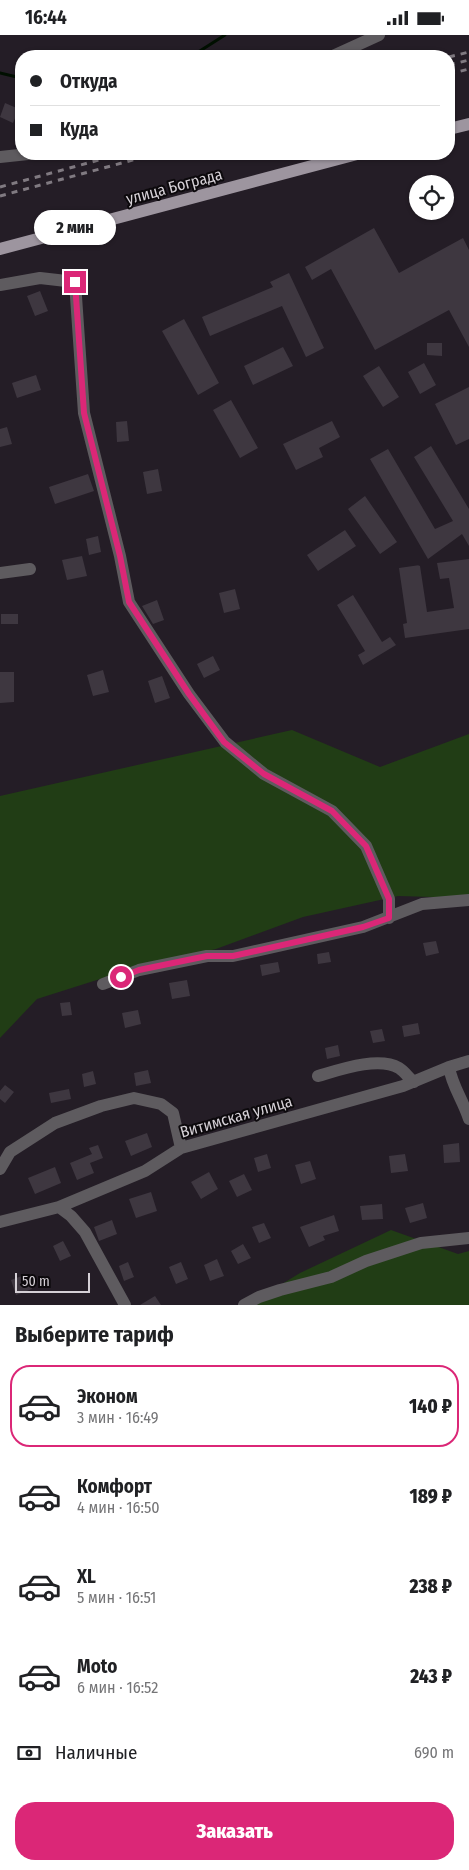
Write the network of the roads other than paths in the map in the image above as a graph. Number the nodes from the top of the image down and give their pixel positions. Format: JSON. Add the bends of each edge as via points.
{"nodes":[{"id":1,"x":379,"y":35,"type":"edge"},
{"id":2,"x":346,"y":50,"type":"edge"},
{"id":3,"x":469,"y":124,"type":"edge"},
{"id":4,"x":455,"y":128,"type":"edge"},
{"id":5,"x":15,"y":155,"type":"edge"},
{"id":6,"x":0,"y":157,"type":"edge"},
{"id":7,"x":334,"y":160,"type":"edge"},
{"id":8,"x":0,"y":249,"type":"edge"},
{"id":9,"x":0,"y":285,"type":"edge"},
{"id":10,"x":30,"y":569,"type":"dead end"},
{"id":11,"x":0,"y":573,"type":"edge"},
{"id":12,"x":469,"y":899,"type":"edge"},
{"id":13,"x":389,"y":918,"type":"junction"},
{"id":14,"x":102,"y":984,"type":"dead end"},
{"id":15,"x":469,"y":1061,"type":"edge"},
{"id":16,"x":449,"y":1067,"type":"junction"},
{"id":17,"x":318,"y":1076,"type":"dead end"},
{"id":18,"x":408,"y":1084,"type":"junction"},
{"id":19,"x":469,"y":1119,"type":"edge"},
{"id":20,"x":181,"y":1148,"type":"junction"},
{"id":21,"x":0,"y":1169,"type":"edge"},
{"id":22,"x":59,"y":1207,"type":"junction"},
{"id":23,"x":0,"y":1222,"type":"edge"},
{"id":24,"x":469,"y":1238,"type":"edge"},
{"id":25,"x":125,"y":1305,"type":"edge"},
{"id":26,"x":244,"y":1305,"type":"edge"}],
"edges":[{"from":1,"to":2,"type":"street"},
{"from":3,"to":4,"type":"main road"},
{"from":5,"to":6,"type":"street"},
{"from":7,"to":8,"type":"main road","name":"улица Бограда"},
{"from":9,"to":13,"type":"street","via":[[40,278],[75,282],[84,413],[129,602],[224,742],[264,774],[332,811],[366,846],[389,899]]},
{"from":10,"to":11,"type":"street"},
{"from":12,"to":13,"type":"street","via":[[422,905]]},
{"from":13,"to":14,"type":"street","via":[[363,927],[233,956],[207,956],[139,970]]},
{"from":15,"to":16,"type":"street","name":"Витимская улица"},
{"from":16,"to":18,"type":"street","name":"Витимская улица"},
{"from":16,"to":19,"type":"street","via":[[451,1082]]},
{"from":17,"to":18,"type":"street","via":[[355,1065],[386,1064],[400,1068]]},
{"from":18,"to":20,"type":"street","name":"Витимская улица"},
{"from":20,"to":21,"type":"street","via":[[173,1113],[161,1104],[134,1098],[54,1123],[10,1152]]},
{"from":20,"to":22,"type":"street","name":"Витимская улица","via":[[145,1171]]},
{"from":22,"to":23,"type":"street","name":"Витимская улица"},
{"from":22,"to":25,"type":"street","via":[[86,1232]]},
{"from":24,"to":26,"type":"street","via":[[421,1243],[366,1261],[331,1277],[273,1292]]}]}
